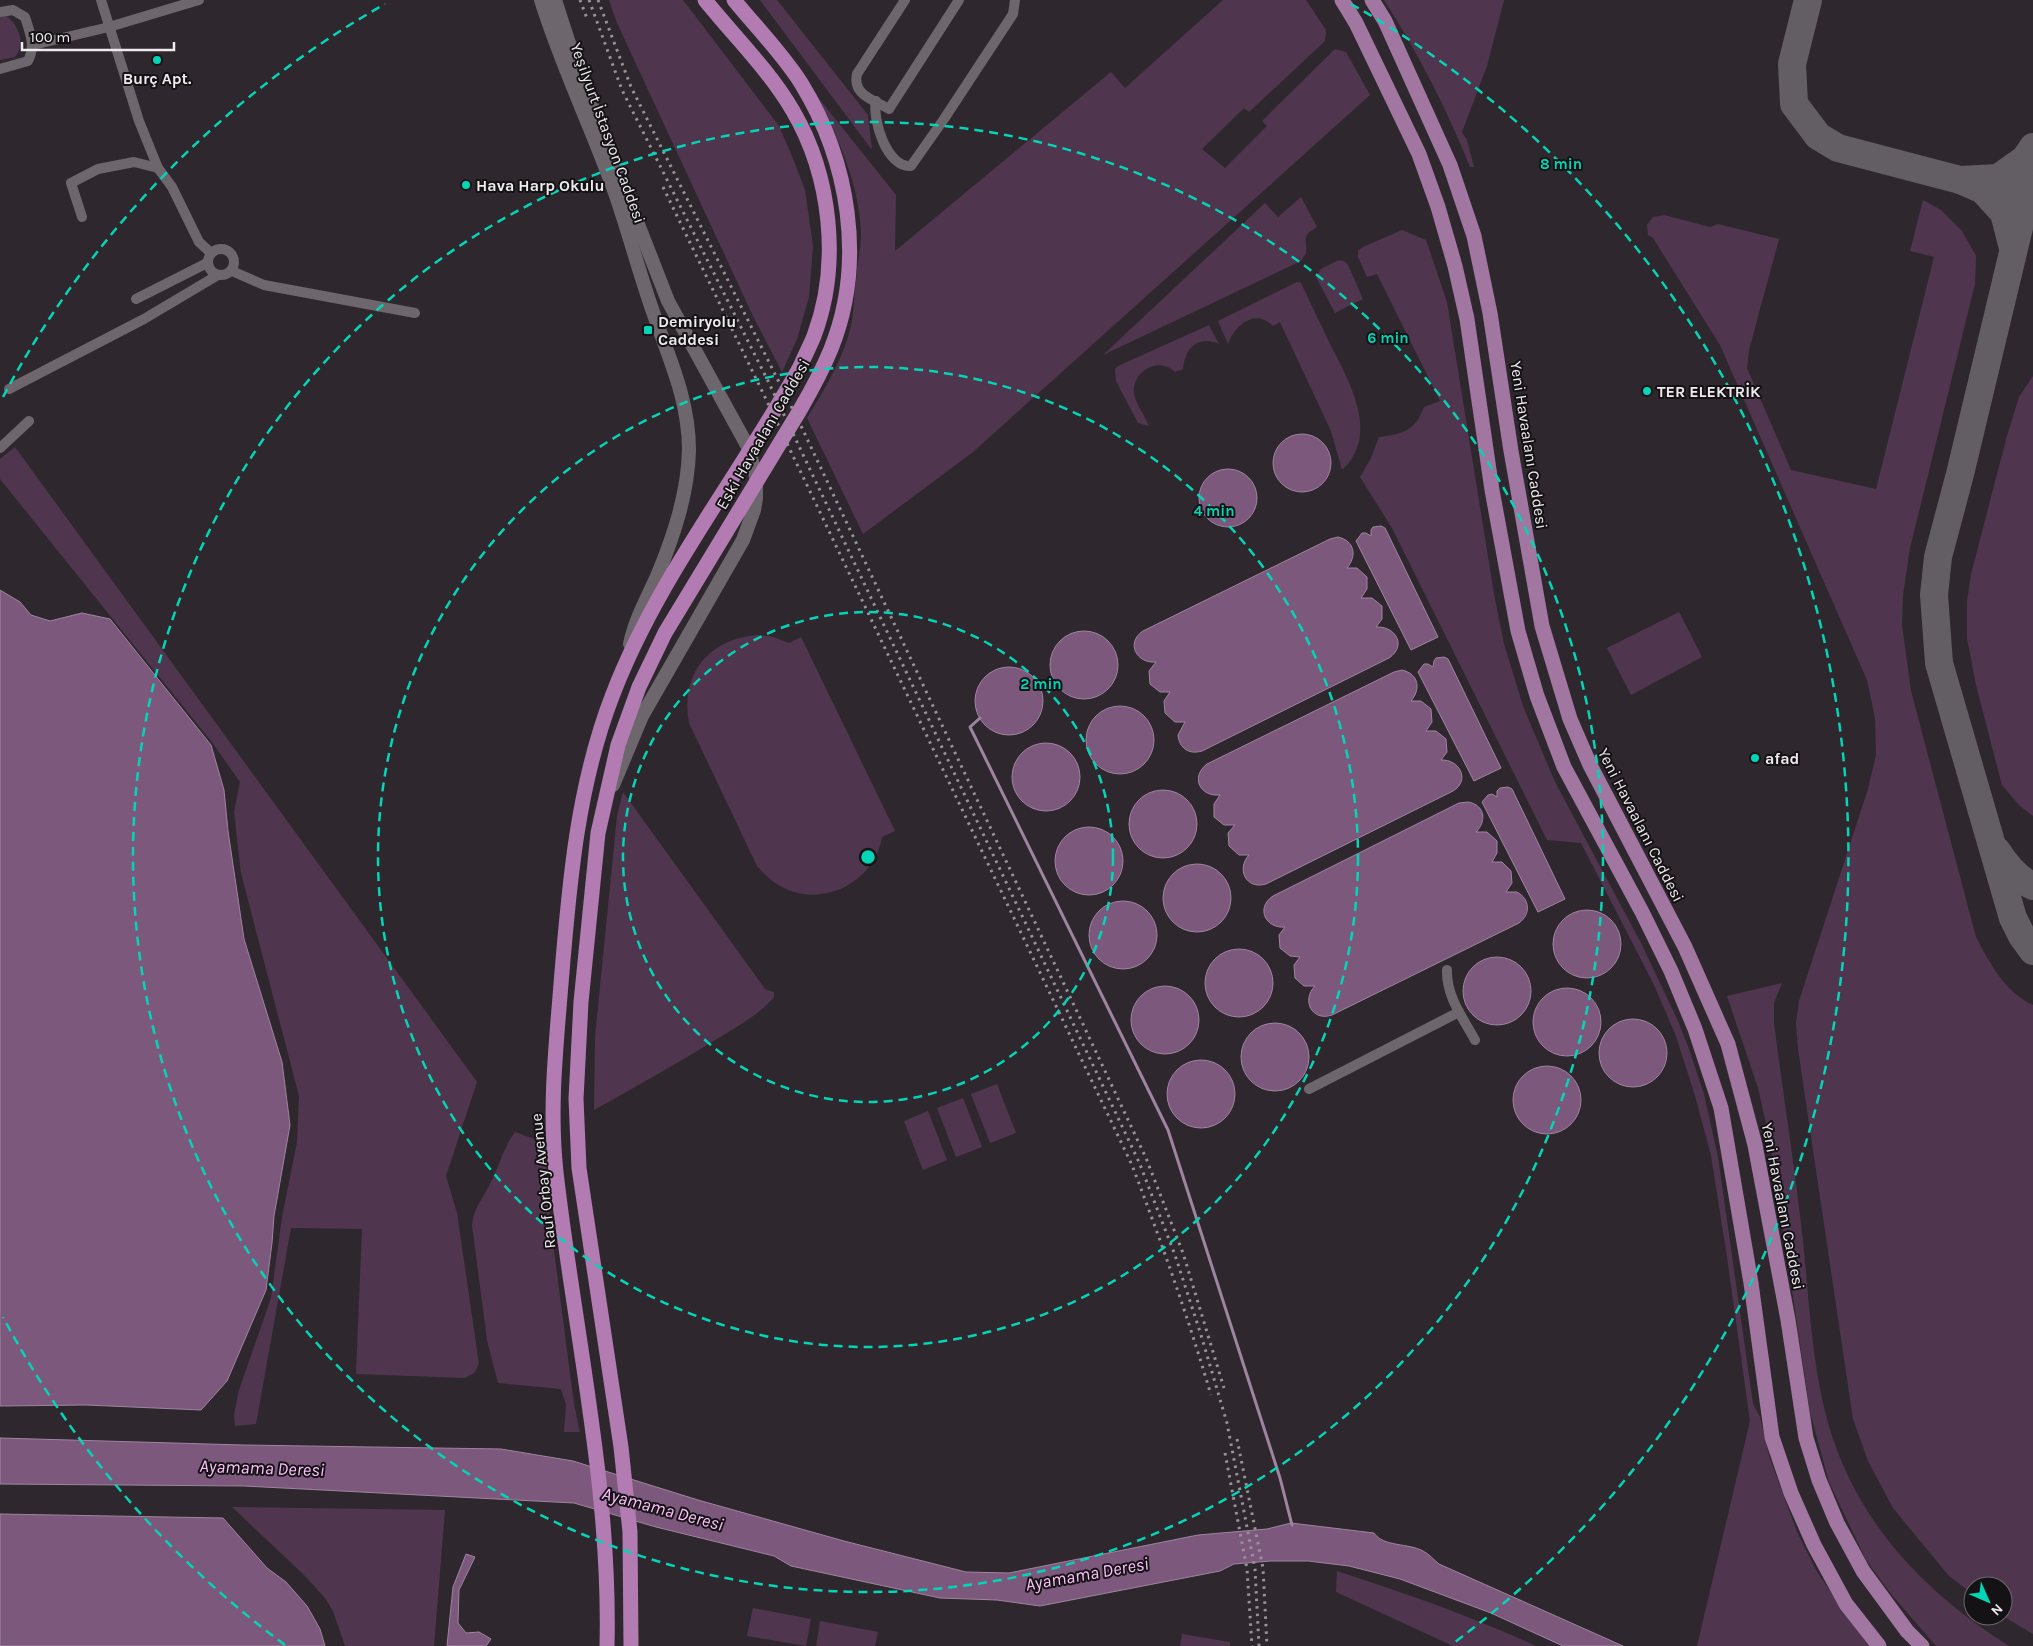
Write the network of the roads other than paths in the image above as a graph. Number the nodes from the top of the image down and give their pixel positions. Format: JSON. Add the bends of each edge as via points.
{"nodes":[{"id":1,"x":101,"y":0,"type":"edge"},
{"id":2,"x":199,"y":0,"type":"edge"},
{"id":3,"x":541,"y":0,"type":"edge"},
{"id":4,"x":555,"y":0,"type":"edge"},
{"id":5,"x":705,"y":0,"type":"edge"},
{"id":6,"x":734,"y":0,"type":"edge"},
{"id":7,"x":905,"y":0,"type":"edge"},
{"id":8,"x":959,"y":0,"type":"edge"},
{"id":9,"x":1015,"y":0,"type":"edge"},
{"id":10,"x":1342,"y":0,"type":"edge"},
{"id":11,"x":1372,"y":0,"type":"edge"},
{"id":12,"x":0,"y":12,"type":"edge"},
{"id":13,"x":109,"y":27,"type":"junction"},
{"id":14,"x":33,"y":45,"type":"junction"},
{"id":15,"x":0,"y":69,"type":"edge"},
{"id":16,"x":876,"y":101,"type":"junction"},
{"id":17,"x":158,"y":168,"type":"junction"},
{"id":18,"x":82,"y":217,"type":"dead end"},
{"id":19,"x":209,"y":258,"type":"junction"},
{"id":20,"x":232,"y":271,"type":"junction"},
{"id":21,"x":218,"y":275,"type":"junction"},
{"id":22,"x":136,"y":299,"type":"dead end"},
{"id":23,"x":415,"y":313,"type":"dead end"},
{"id":24,"x":9,"y":388,"type":"dead end"},
{"id":25,"x":29,"y":421,"type":"dead end"},
{"id":26,"x":0,"y":448,"type":"edge"},
{"id":27,"x":1544,"y":633,"type":"junction"},
{"id":28,"x":1520,"y":638,"type":"junction"},
{"id":29,"x":627,"y":659,"type":"junction"},
{"id":30,"x":604,"y":802,"type":"junction"},
{"id":31,"x":1447,"y":970,"type":"dead end"},
{"id":32,"x":1459,"y":1012,"type":"junction"},
{"id":33,"x":1475,"y":1040,"type":"dead end"},
{"id":34,"x":1309,"y":1089,"type":"dead end"},
{"id":35,"x":607,"y":1646,"type":"edge"},
{"id":36,"x":631,"y":1646,"type":"edge"},
{"id":37,"x":1879,"y":1646,"type":"edge"},
{"id":38,"x":1922,"y":1646,"type":"edge"}],
"edges":[{"from":1,"to":13,"type":"street"},
{"from":2,"to":13,"type":"street"},
{"from":3,"to":29,"type":"main road","name":"Yeşilyurt İstasyon Caddesi","via":[[614,191],[653,313],[678,378],[685,408],[689,450],[676,526],[640,611]]},
{"from":4,"to":30,"type":"main road","name":"Yeşilyurt İstasyon Caddesi","via":[[577,68],[668,301],[748,447],[756,476],[754,510],[743,540],[642,716]]},
{"from":5,"to":29,"type":"highway","name":"Eski Havaalanı Caddesi","via":[[781,93],[804,133],[828,215],[828,280],[814,336],[800,367],[661,594]]},
{"from":6,"to":30,"type":"highway","name":"Eski Havaalanı Caddesi","via":[[800,81],[836,157],[847,209],[849,242],[844,299],[831,348],[810,393],[653,655],[626,720]]},
{"from":7,"to":16,"type":"street","via":[[857,74],[856,88]]},
{"from":8,"to":16,"type":"street","via":[[889,109]]},
{"from":9,"to":16,"type":"street","via":[[1013,14],[911,166],[895,160],[880,137]]},
{"from":10,"to":28,"type":"main road","via":[[1419,154],[1455,266],[1467,319],[1492,490]]},
{"from":11,"to":27,"type":"main road","name":"Yeni Havaalanı Caddesi","via":[[1385,21],[1450,165],[1474,236]]},
{"from":12,"to":14,"type":"street","via":[[13,10],[25,17]]},
{"from":13,"to":14,"type":"street"},
{"from":13,"to":17,"type":"street","via":[[139,121]]},
{"from":14,"to":15,"type":"street","via":[[28,61]]},
{"from":17,"to":18,"type":"street","via":[[134,162],[98,169],[71,183]]},
{"from":17,"to":19,"type":"street","via":[[172,187]]},
{"from":19,"to":20,"type":"street","via":[[220,248],[231,251],[236,261]]},
{"from":19,"to":21,"type":"street","via":[[212,273]]},
{"from":19,"to":22,"type":"street"},
{"from":20,"to":21,"type":"street"},
{"from":20,"to":23,"type":"street","via":[[264,285]]},
{"from":21,"to":24,"type":"street","via":[[144,318]]},
{"from":25,"to":26,"type":"street"},
{"from":27,"to":28,"type":"main road"},
{"from":27,"to":38,"type":"main road","name":"Yeni Havaalanı Caddesi","via":[[1570,719],[1590,765],[1685,947],[1728,1044],[1755,1145],[1788,1320],[1806,1438],[1819,1480],[1837,1523],[1863,1571],[1907,1631]]},
{"from":28,"to":37,"type":"main road","via":[[1537,696],[1564,767],[1642,912],[1695,1029],[1721,1108],[1751,1283],[1772,1437],[1814,1546],[1846,1604]]},
{"from":29,"to":35,"type":"highway","name":"Rauf Orbay Avenue","via":[[596,740],[579,817],[564,941],[552,1098],[556,1170],[597,1457],[604,1530]]},
{"from":30,"to":36,"type":"highway","via":[[580,1010],[576,1118],[579,1168],[621,1448],[630,1532]]},
{"from":31,"to":32,"type":"street","via":[[1452,1001]]},
{"from":32,"to":33,"type":"street"},
{"from":32,"to":34,"type":"street"}]}
